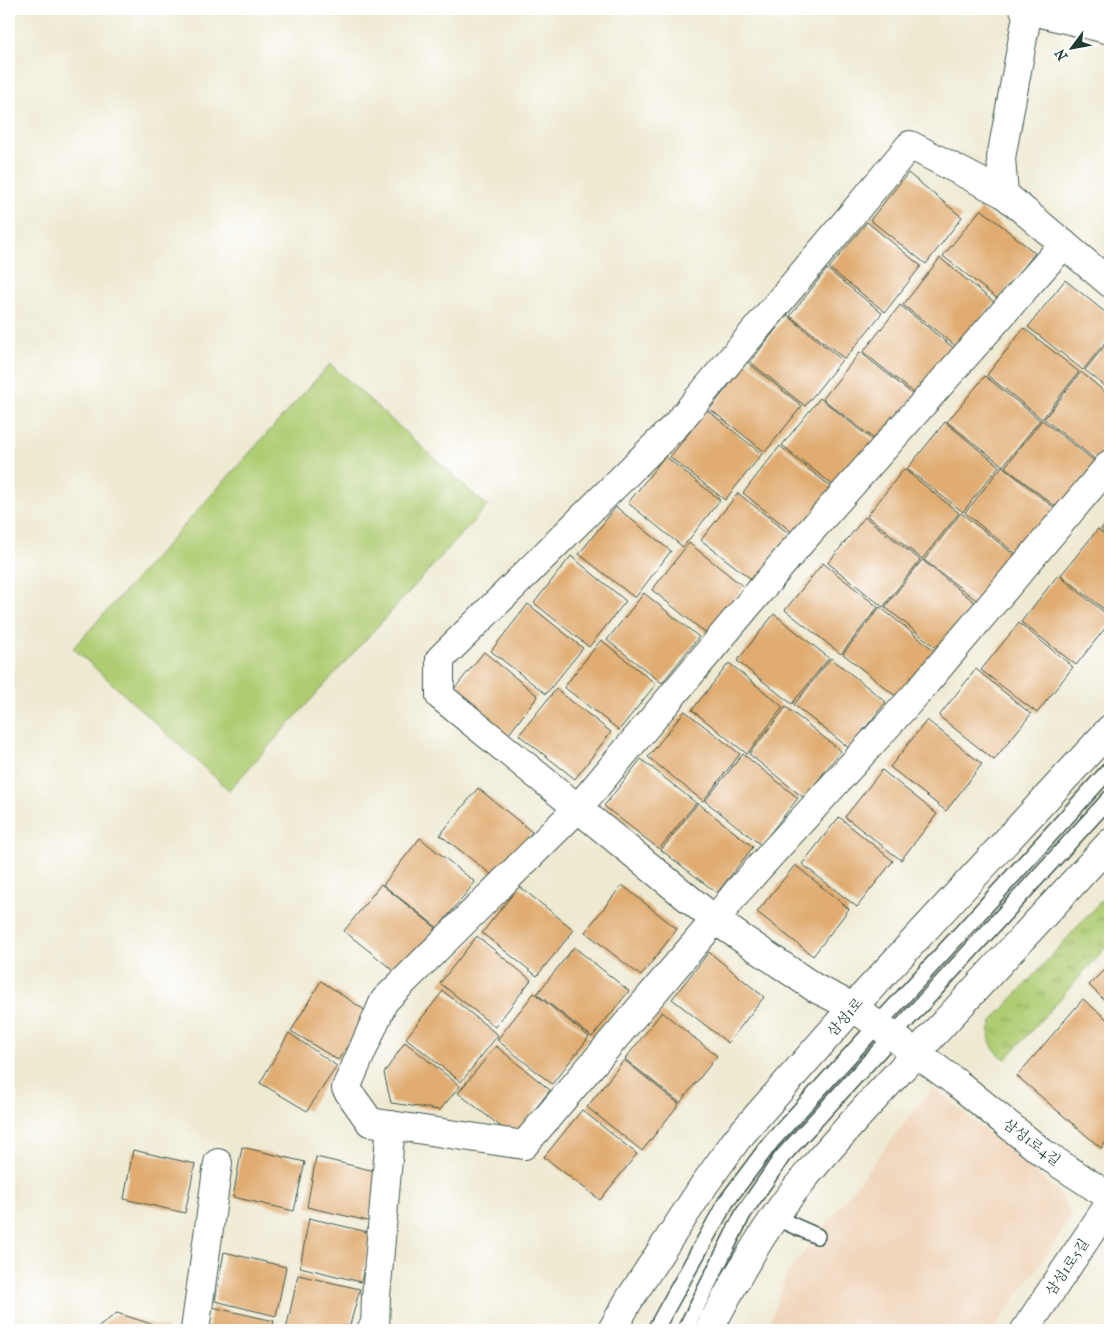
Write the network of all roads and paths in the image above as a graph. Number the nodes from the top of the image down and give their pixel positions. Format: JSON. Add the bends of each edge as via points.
{"nodes":[{"id":1,"x":1026,"y":9,"type":"edge"},
{"id":2,"x":1110,"y":30,"type":"edge"},
{"id":3,"x":1004,"y":194,"type":"junction"},
{"id":4,"x":1064,"y":244,"type":"junction"},
{"id":5,"x":1110,"y":283,"type":"edge"},
{"id":6,"x":1110,"y":464,"type":"edge"},
{"id":7,"x":1110,"y":729,"type":"edge"},
{"id":8,"x":1110,"y":769,"type":"edge"},
{"id":9,"x":1110,"y":798,"type":"edge"},
{"id":10,"x":578,"y":808,"type":"junction"},
{"id":11,"x":1110,"y":843,"type":"edge"},
{"id":12,"x":716,"y":920,"type":"junction"},
{"id":13,"x":853,"y":1007,"type":"junction"},
{"id":14,"x":885,"y":1030,"type":"junction"},
{"id":15,"x":916,"y":1053,"type":"junction"},
{"id":16,"x":391,"y":1125,"type":"junction"},
{"id":17,"x":218,"y":1163,"type":"dead end"},
{"id":18,"x":1110,"y":1197,"type":"edge"},
{"id":19,"x":1110,"y":1203,"type":"edge"},
{"id":20,"x":774,"y":1217,"type":"junction"},
{"id":21,"x":817,"y":1236,"type":"dead end"},
{"id":22,"x":195,"y":1330,"type":"edge"},
{"id":23,"x":374,"y":1330,"type":"edge"},
{"id":24,"x":612,"y":1330,"type":"edge"},
{"id":25,"x":655,"y":1330,"type":"edge"},
{"id":26,"x":685,"y":1330,"type":"edge"},
{"id":27,"x":709,"y":1330,"type":"edge"},
{"id":28,"x":1025,"y":1330,"type":"edge"}],
"edges":[{"from":1,"to":2,"type":"street"},
{"from":1,"to":3,"type":"street","via":[[1001,158]]},
{"from":3,"to":4,"type":"street"},
{"from":3,"to":10,"type":"street","name":"삼성1로4길","via":[[910,145],[676,425],[440,658],[440,696]]},
{"from":4,"to":5,"type":"street"},
{"from":4,"to":10,"type":"street","via":[[800,543]]},
{"from":6,"to":12,"type":"street","via":[[917,693],[737,892]]},
{"from":7,"to":13,"type":"street","name":"삼성1로"},
{"from":8,"to":14,"type":"lane"},
{"from":9,"to":14,"type":"lane"},
{"from":10,"to":12,"type":"street","name":"삼성1로4길"},
{"from":10,"to":16,"type":"street","via":[[384,1001],[346,1088],[370,1122]]},
{"from":11,"to":15,"type":"street"},
{"from":12,"to":13,"type":"street","name":"삼성1로4길","via":[[815,988]]},
{"from":12,"to":16,"type":"street","via":[[524,1145]]},
{"from":13,"to":14,"type":"street","name":"삼성1로4길"},
{"from":13,"to":24,"type":"street","name":"삼성1로","via":[[737,1139],[699,1192]]},
{"from":14,"to":15,"type":"street","name":"삼성1로4길"},
{"from":14,"to":25,"type":"lane","via":[[821,1085],[771,1142],[726,1202]]},
{"from":14,"to":26,"type":"lane","via":[[782,1157],[743,1214]]},
{"from":15,"to":18,"type":"street","name":"삼성1로4길","via":[[1044,1153]]},
{"from":15,"to":20,"type":"street","via":[[823,1156]]},
{"from":16,"to":23,"type":"street"},
{"from":17,"to":22,"type":"street"},
{"from":19,"to":28,"type":"street","name":"삼성1로5길"},
{"from":20,"to":21,"type":"lane"},
{"from":20,"to":27,"type":"street"}]}
